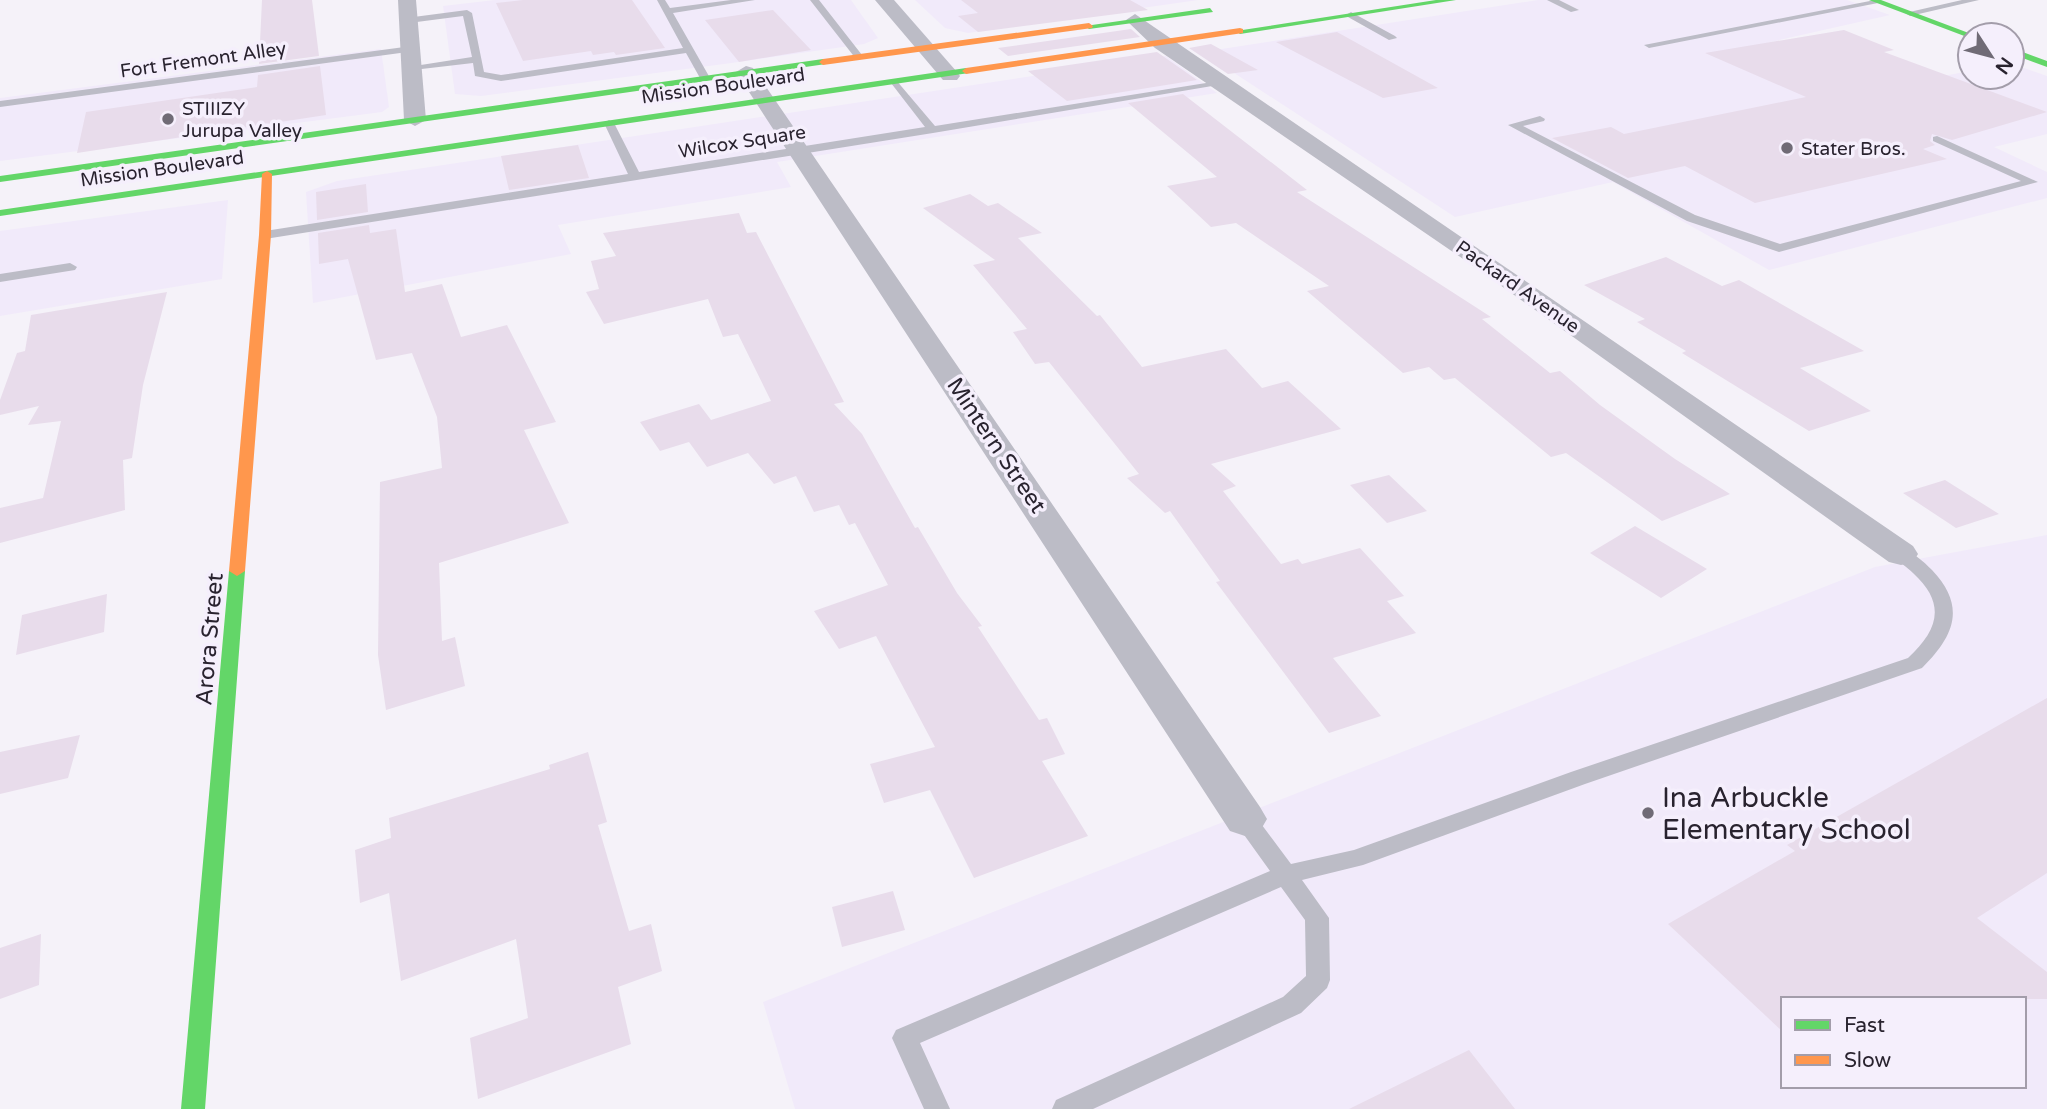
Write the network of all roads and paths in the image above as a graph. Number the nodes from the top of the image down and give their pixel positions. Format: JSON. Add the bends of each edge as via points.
{"nodes":[{"id":1,"x":407,"y":0,"type":"edge"},
{"id":2,"x":661,"y":0,"type":"edge"},
{"id":3,"x":751,"y":0,"type":"edge"},
{"id":4,"x":814,"y":0,"type":"edge"},
{"id":5,"x":884,"y":0,"type":"edge"},
{"id":6,"x":1452,"y":0,"type":"edge"},
{"id":7,"x":1551,"y":0,"type":"edge"},
{"id":8,"x":1975,"y":0,"type":"edge"},
{"id":9,"x":1876,"y":1,"type":"edge"},
{"id":10,"x":1231,"y":7,"type":"dead end"},
{"id":11,"x":1574,"y":10,"type":"dead end"},
{"id":12,"x":667,"y":11,"type":"junction"},
{"id":13,"x":1910,"y":13,"type":"junction"},
{"id":14,"x":1351,"y":15,"type":"junction"},
{"id":15,"x":409,"y":20,"type":"junction"},
{"id":16,"x":1135,"y":20,"type":"junction"},
{"id":17,"x":1956,"y":30,"type":"edge"},
{"id":18,"x":1392,"y":38,"type":"dead end"},
{"id":19,"x":1162,"y":44,"type":"junction"},
{"id":20,"x":1649,"y":45,"type":"dead end"},
{"id":21,"x":928,"y":48,"type":"junction"},
{"id":22,"x":689,"y":50,"type":"junction"},
{"id":23,"x":2026,"y":56,"type":"edge"},
{"id":24,"x":859,"y":57,"type":"junction"},
{"id":25,"x":412,"y":58,"type":"junction"},
{"id":26,"x":477,"y":59,"type":"junction"},
{"id":27,"x":2047,"y":64,"type":"edge"},
{"id":28,"x":746,"y":72,"type":"junction"},
{"id":29,"x":950,"y":76,"type":"junction"},
{"id":30,"x":705,"y":78,"type":"junction"},
{"id":31,"x":895,"y":83,"type":"junction"},
{"id":32,"x":1225,"y":83,"type":"junction"},
{"id":33,"x":767,"y":100,"type":"junction"},
{"id":34,"x":0,"y":104,"type":"edge"},
{"id":35,"x":415,"y":120,"type":"junction"},
{"id":36,"x":1541,"y":120,"type":"dead end"},
{"id":37,"x":609,"y":123,"type":"junction"},
{"id":38,"x":933,"y":130,"type":"junction"},
{"id":39,"x":1937,"y":139,"type":"dead end"},
{"id":40,"x":802,"y":151,"type":"junction"},
{"id":41,"x":267,"y":174,"type":"junction"},
{"id":42,"x":635,"y":177,"type":"junction"},
{"id":43,"x":0,"y":179,"type":"edge"},
{"id":44,"x":0,"y":213,"type":"edge"},
{"id":45,"x":265,"y":235,"type":"junction"},
{"id":46,"x":70,"y":267,"type":"dead end"},
{"id":47,"x":0,"y":278,"type":"edge"},
{"id":48,"x":1901,"y":554,"type":"joint"},
{"id":49,"x":1245,"y":819,"type":"joint"},
{"id":50,"x":1285,"y":875,"type":"junction"},
{"id":51,"x":193,"y":1109,"type":"edge"},
{"id":52,"x":937,"y":1109,"type":"edge"},
{"id":53,"x":1065,"y":1109,"type":"edge"}],
"edges":[{"from":1,"to":15,"type":"street"},
{"from":2,"to":12,"type":"lane"},
{"from":3,"to":12,"type":"lane"},
{"from":4,"to":24,"type":"lane"},
{"from":5,"to":21,"type":"street"},
{"from":6,"to":14,"type":"main road","name":"Mission Boulevard"},
{"from":7,"to":11,"type":"lane"},
{"from":8,"to":13,"type":"lane"},
{"from":9,"to":13,"type":"main road"},
{"from":9,"to":20,"type":"lane"},
{"from":10,"to":16,"type":"main road","name":"Mission Boulevard"},
{"from":12,"to":22,"type":"lane"},
{"from":13,"to":17,"type":"main road"},
{"from":14,"to":18,"type":"lane"},
{"from":14,"to":19,"type":"main road","name":"Mission Boulevard"},
{"from":15,"to":25,"type":"street"},
{"from":15,"to":26,"type":"lane","via":[[467,13]]},
{"from":16,"to":19,"type":"street","name":"Packard Avenue"},
{"from":16,"to":21,"type":"main road","name":"Mission Boulevard"},
{"from":19,"to":29,"type":"main road","name":"Mission Boulevard"},
{"from":19,"to":32,"type":"street","name":"Packard Avenue"},
{"from":21,"to":24,"type":"main road","name":"Mission Boulevard"},
{"from":21,"to":29,"type":"street"},
{"from":22,"to":26,"type":"lane","via":[[501,78],[479,74]]},
{"from":22,"to":30,"type":"lane"},
{"from":23,"to":27,"type":"main road"},
{"from":24,"to":28,"type":"main road","name":"Mission Boulevard"},
{"from":25,"to":26,"type":"lane","name":"Fort Fremont Alley"},
{"from":25,"to":34,"type":"lane","name":"Fort Fremont Alley"},
{"from":25,"to":35,"type":"street"},
{"from":28,"to":30,"type":"main road","name":"Mission Boulevard"},
{"from":28,"to":33,"type":"street","name":"Mintern Street"},
{"from":29,"to":31,"type":"main road","name":"Mission Boulevard"},
{"from":30,"to":35,"type":"main road","name":"Mission Boulevard"},
{"from":31,"to":33,"type":"main road","name":"Mission Boulevard"},
{"from":31,"to":38,"type":"lane"},
{"from":32,"to":38,"type":"lane","name":"Wilcox Square"},
{"from":32,"to":48,"type":"street","name":"Packard Avenue"},
{"from":33,"to":37,"type":"main road","name":"Mission Boulevard"},
{"from":33,"to":40,"type":"street","name":"Mintern Street"},
{"from":35,"to":43,"type":"main road","name":"Mission Boulevard"},
{"from":36,"to":39,"type":"lane","via":[[1513,125],[1691,218],[1779,248],[2032,182]]},
{"from":37,"to":41,"type":"main road","name":"Mission Boulevard"},
{"from":37,"to":42,"type":"lane"},
{"from":38,"to":40,"type":"lane","name":"Wilcox Square"},
{"from":40,"to":42,"type":"lane","name":"Wilcox Square"},
{"from":40,"to":49,"type":"street","name":"Mintern Street"},
{"from":41,"to":44,"type":"main road","name":"Mission Boulevard"},
{"from":41,"to":45,"type":"main road","name":"Arora Street"},
{"from":42,"to":45,"type":"lane","name":"Wilcox Square"},
{"from":45,"to":51,"type":"main road","name":"Arora Street"},
{"from":46,"to":47,"type":"lane"},
{"from":48,"to":50,"type":"lane","via":[[1923,569],[1945,610],[1939,636],[1915,663],[1354,859]]},
{"from":49,"to":50,"type":"lane"},
{"from":50,"to":52,"type":"lane","via":[[905,1038]]},
{"from":50,"to":53,"type":"lane","via":[[1317,918],[1318,980],[1292,1005]]}]}
